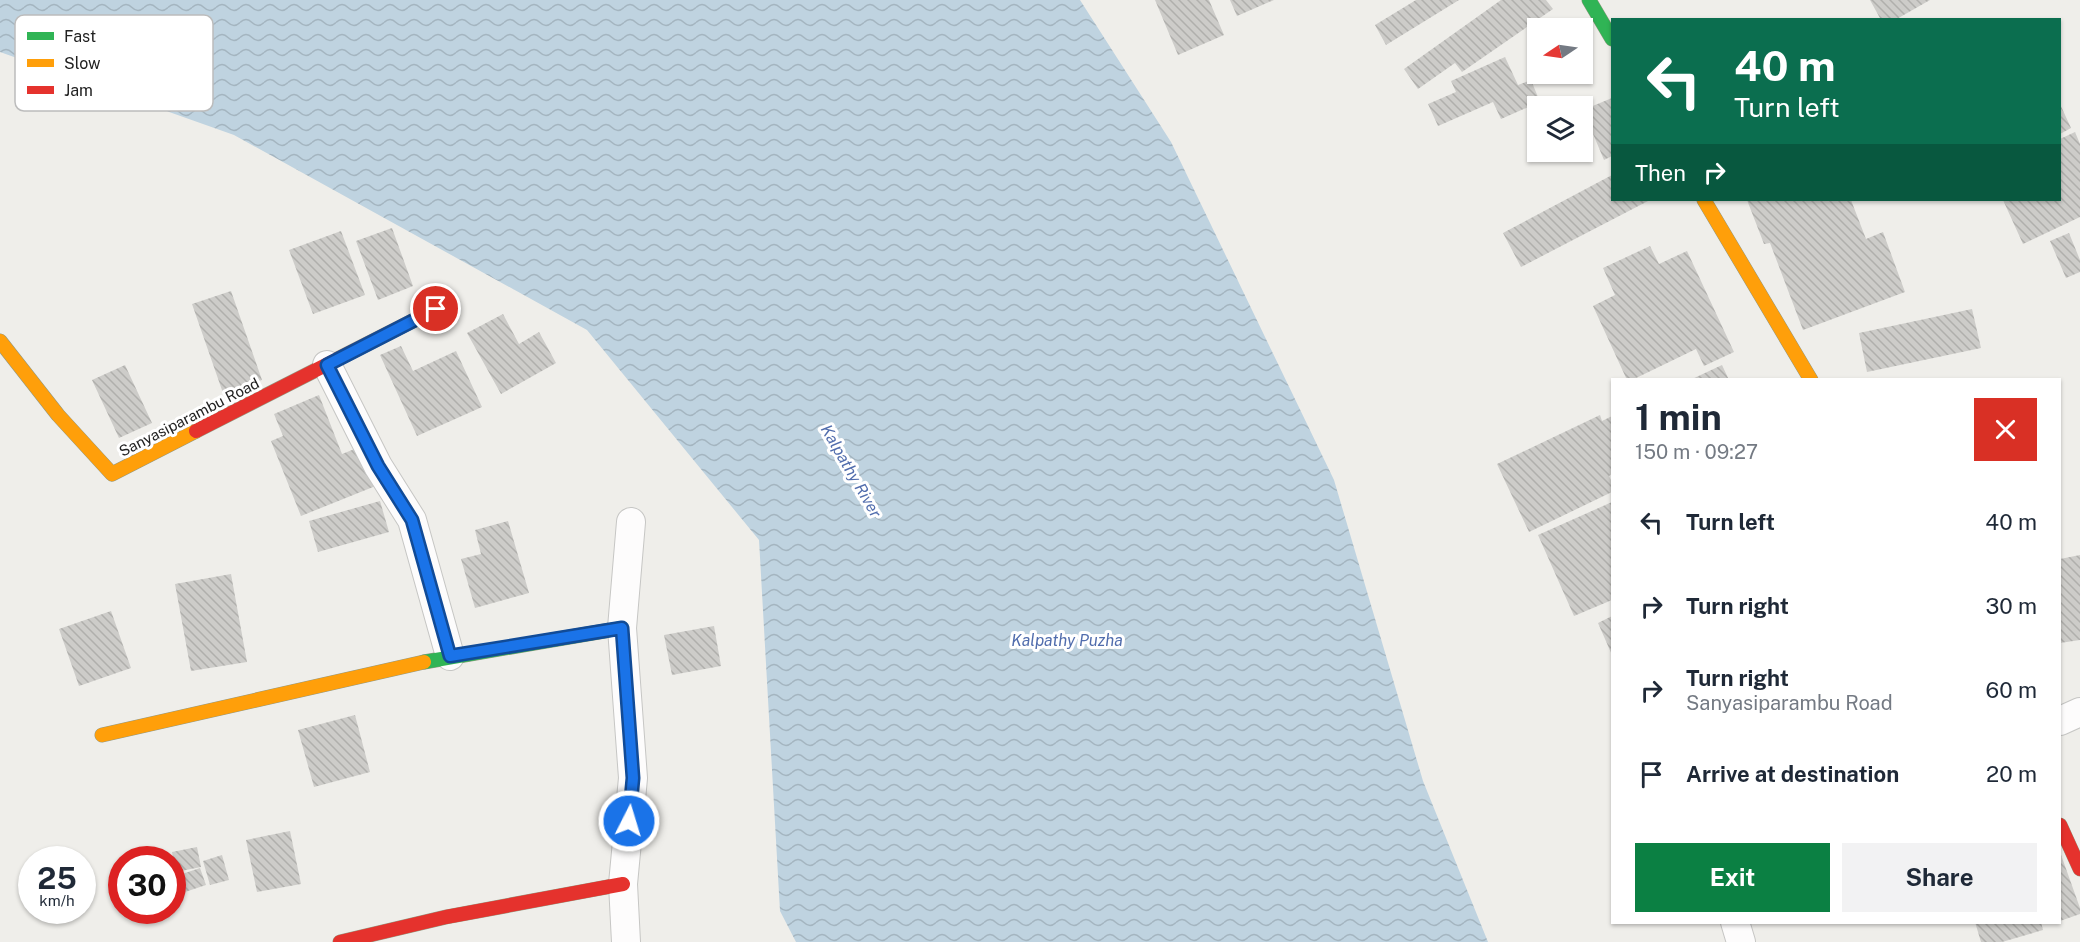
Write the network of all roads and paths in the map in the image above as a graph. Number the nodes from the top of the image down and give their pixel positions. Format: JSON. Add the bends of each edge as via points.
{"nodes":[{"id":1,"x":1589,"y":0,"type":"edge"},
{"id":2,"x":1611,"y":37,"type":"edge"},
{"id":3,"x":1705,"y":201,"type":"edge"},
{"id":4,"x":436,"y":309,"type":"dead end"},
{"id":5,"x":0,"y":341,"type":"edge"},
{"id":6,"x":327,"y":365,"type":"junction"},
{"id":7,"x":1810,"y":378,"type":"edge"},
{"id":8,"x":631,"y":522,"type":"dead end"},
{"id":9,"x":622,"y":628,"type":"junction"},
{"id":10,"x":450,"y":656,"type":"junction"},
{"id":11,"x":2080,"y":712,"type":"edge"},
{"id":12,"x":2061,"y":721,"type":"edge"},
{"id":13,"x":102,"y":735,"type":"dead end"},
{"id":14,"x":2061,"y":827,"type":"edge"},
{"id":15,"x":2080,"y":869,"type":"edge"},
{"id":16,"x":623,"y":884,"type":"junction"},
{"id":17,"x":1736,"y":924,"type":"edge"},
{"id":18,"x":340,"y":942,"type":"edge"},
{"id":19,"x":626,"y":942,"type":"edge"},
{"id":20,"x":1741,"y":942,"type":"edge"}],
"edges":[{"from":1,"to":2,"type":"street"},
{"from":3,"to":7,"type":"street"},
{"from":4,"to":6,"type":"street","name":"Sanyasiparambu Road"},
{"from":5,"to":6,"type":"street","name":"Sanyasiparambu Road","via":[[58,415],[112,474]]},
{"from":6,"to":10,"type":"street","via":[[378,466],[412,520]]},
{"from":8,"to":9,"type":"street"},
{"from":9,"to":10,"type":"street"},
{"from":9,"to":16,"type":"street","via":[[633,778]]},
{"from":10,"to":13,"type":"street"},
{"from":11,"to":12,"type":"street"},
{"from":14,"to":15,"type":"street"},
{"from":16,"to":18,"type":"street","via":[[446,917]]},
{"from":16,"to":19,"type":"street"},
{"from":17,"to":20,"type":"street"}]}
